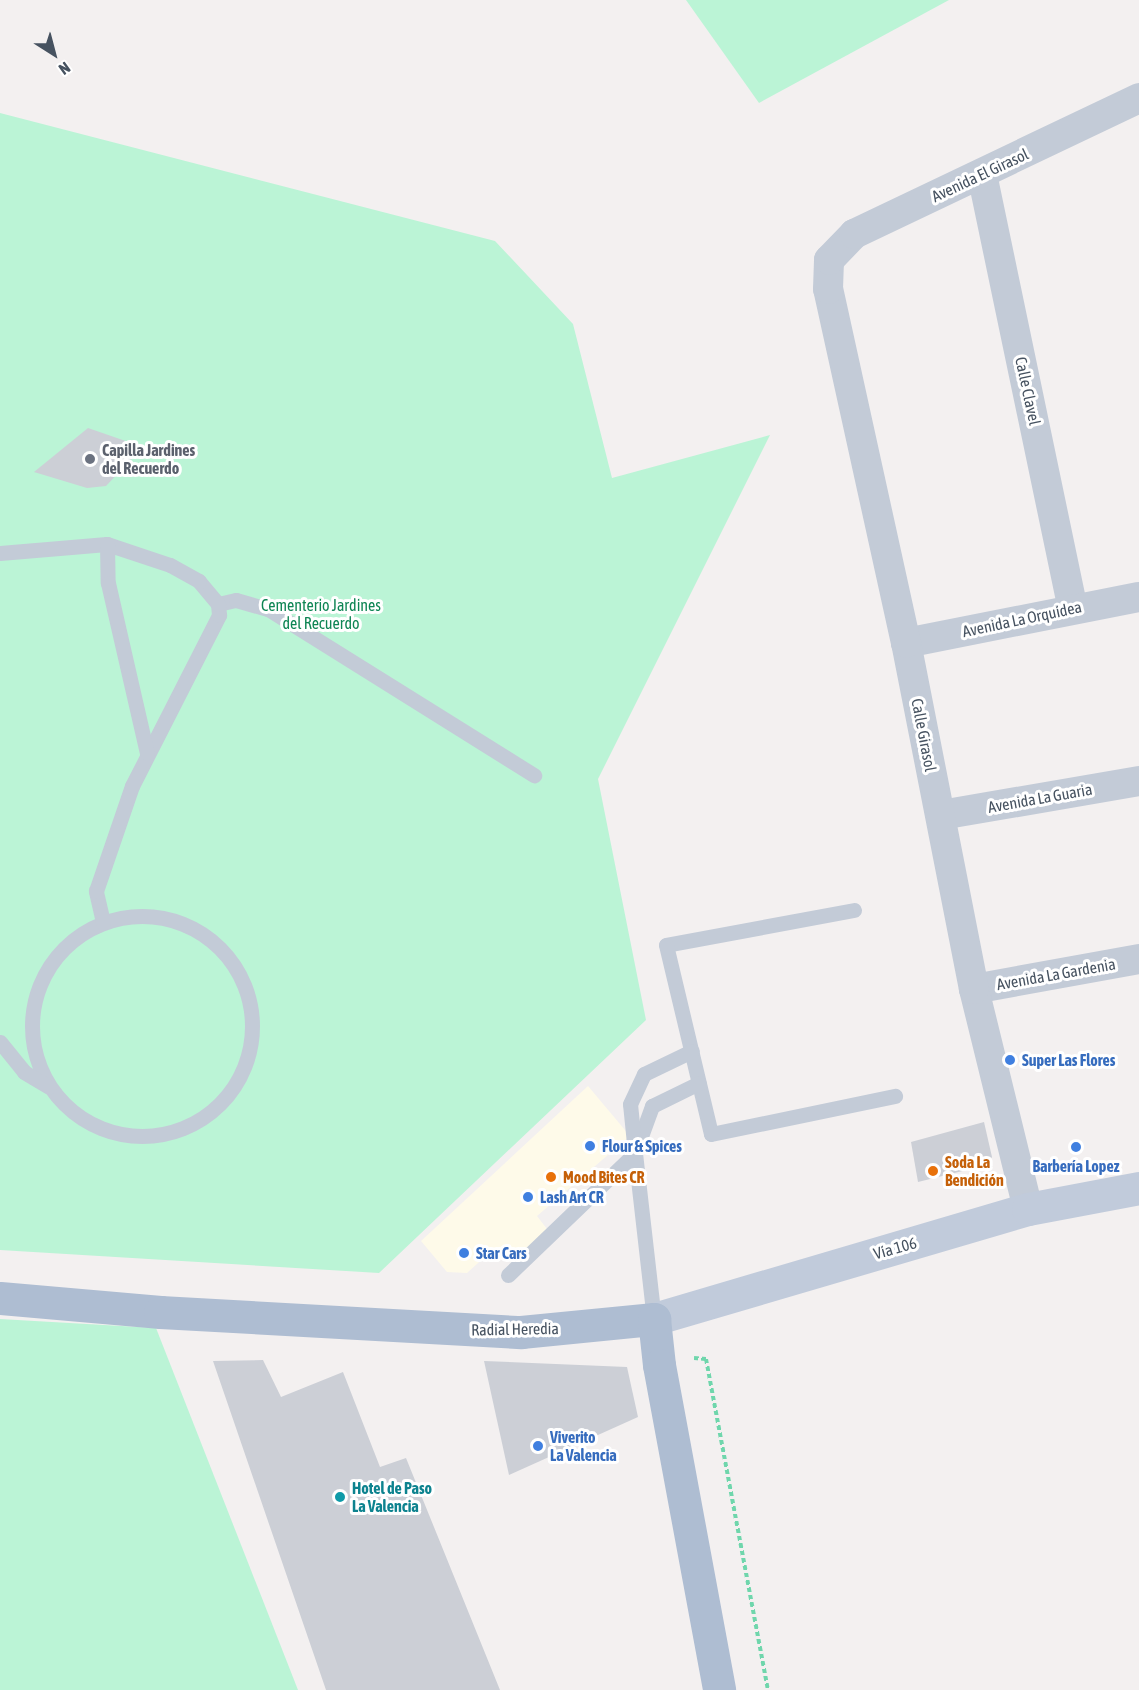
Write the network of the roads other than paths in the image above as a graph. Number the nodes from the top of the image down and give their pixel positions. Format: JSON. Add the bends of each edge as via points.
{"nodes":[{"id":1,"x":1139,"y":99,"type":"edge"},
{"id":2,"x":982,"y":174,"type":"junction"},
{"id":3,"x":829,"y":260,"type":"joint"},
{"id":4,"x":107,"y":544,"type":"junction"},
{"id":5,"x":0,"y":553,"type":"edge"},
{"id":6,"x":1139,"y":597,"type":"edge"},
{"id":7,"x":218,"y":604,"type":"junction"},
{"id":8,"x":1073,"y":608,"type":"junction"},
{"id":9,"x":906,"y":643,"type":"junction"},
{"id":10,"x":147,"y":753,"type":"junction"},
{"id":11,"x":534,"y":775,"type":"dead end"},
{"id":12,"x":1139,"y":781,"type":"edge"},
{"id":13,"x":940,"y":815,"type":"junction"},
{"id":14,"x":854,"y":910,"type":"dead end"},
{"id":15,"x":103,"y":922,"type":"junction"},
{"id":16,"x":1139,"y":959,"type":"edge"},
{"id":17,"x":974,"y":989,"type":"junction"},
{"id":18,"x":0,"y":1042,"type":"edge"},
{"id":19,"x":692,"y":1051,"type":"junction"},
{"id":20,"x":699,"y":1083,"type":"junction"},
{"id":21,"x":49,"y":1087,"type":"junction"},
{"id":22,"x":895,"y":1096,"type":"dead end"},
{"id":23,"x":635,"y":1153,"type":"junction"},
{"id":24,"x":1139,"y":1188,"type":"edge"},
{"id":25,"x":1028,"y":1209,"type":"junction"},
{"id":26,"x":508,"y":1275,"type":"dead end"},
{"id":27,"x":0,"y":1298,"type":"edge"},
{"id":28,"x":139,"y":1309,"type":"junction"},
{"id":29,"x":0,"y":1311,"type":"edge"},
{"id":30,"x":654,"y":1319,"type":"junction"},
{"id":31,"x":719,"y":1690,"type":"edge"}],
"edges":[{"from":1,"to":2,"type":"street","name":"Avenida El Girasol"},
{"from":2,"to":3,"type":"street","name":"Avenida El Girasol","via":[[854,234]]},
{"from":2,"to":8,"type":"street","name":"Calle Clavel"},
{"from":3,"to":9,"type":"street","name":"Calle Girasol","via":[[828,289]]},
{"from":4,"to":5,"type":"lane"},
{"from":4,"to":7,"type":"lane","via":[[170,565],[199,581]]},
{"from":4,"to":10,"type":"lane","via":[[108,583]]},
{"from":6,"to":8,"type":"street","name":"Avenida La Orquídea"},
{"from":7,"to":10,"type":"lane","via":[[219,615]]},
{"from":7,"to":11,"type":"lane","via":[[236,600],[268,609]]},
{"from":8,"to":9,"type":"street","name":"Avenida La Orquídea"},
{"from":9,"to":13,"type":"street","name":"Calle Girasol"},
{"from":10,"to":15,"type":"lane","via":[[96,891]]},
{"from":12,"to":13,"type":"street","name":"Avenida La Guaria"},
{"from":13,"to":17,"type":"street","name":"Calle Girasol"},
{"from":14,"to":19,"type":"lane","via":[[666,945]]},
{"from":15,"to":21,"type":"lane","via":[[66,946],[51,963],[36,992],[31,1024],[35,1057]]},
{"from":15,"to":21,"type":"lane","via":[[129,915],[157,915],[184,922],[208,936],[228,955],[243,978],[251,1004],[253,1032],[248,1059],[236,1084],[218,1106],[196,1122],[170,1132],[143,1136],[116,1133],[90,1124],[67,1108]]},
{"from":16,"to":17,"type":"street","name":"Avenida La Gardenia"},
{"from":17,"to":25,"type":"street","name":"Calle Girasol"},
{"from":18,"to":21,"type":"lane","via":[[24,1072]]},
{"from":19,"to":20,"type":"lane"},
{"from":19,"to":23,"type":"lane","via":[[644,1074],[630,1104]]},
{"from":20,"to":22,"type":"lane","via":[[711,1134]]},
{"from":20,"to":23,"type":"lane","via":[[652,1106]]},
{"from":23,"to":26,"type":"lane"},
{"from":23,"to":30,"type":"lane"},
{"from":24,"to":25,"type":"main road","name":"Vía 106"},
{"from":25,"to":30,"type":"main road","name":"Vía 106"},
{"from":27,"to":28,"type":"main road","name":"Radial Heredia"},
{"from":28,"to":29,"type":"main road"},
{"from":28,"to":30,"type":"main road","name":"Radial Heredia","via":[[521,1332]]},
{"from":30,"to":31,"type":"main road","via":[[659,1365]]}]}
